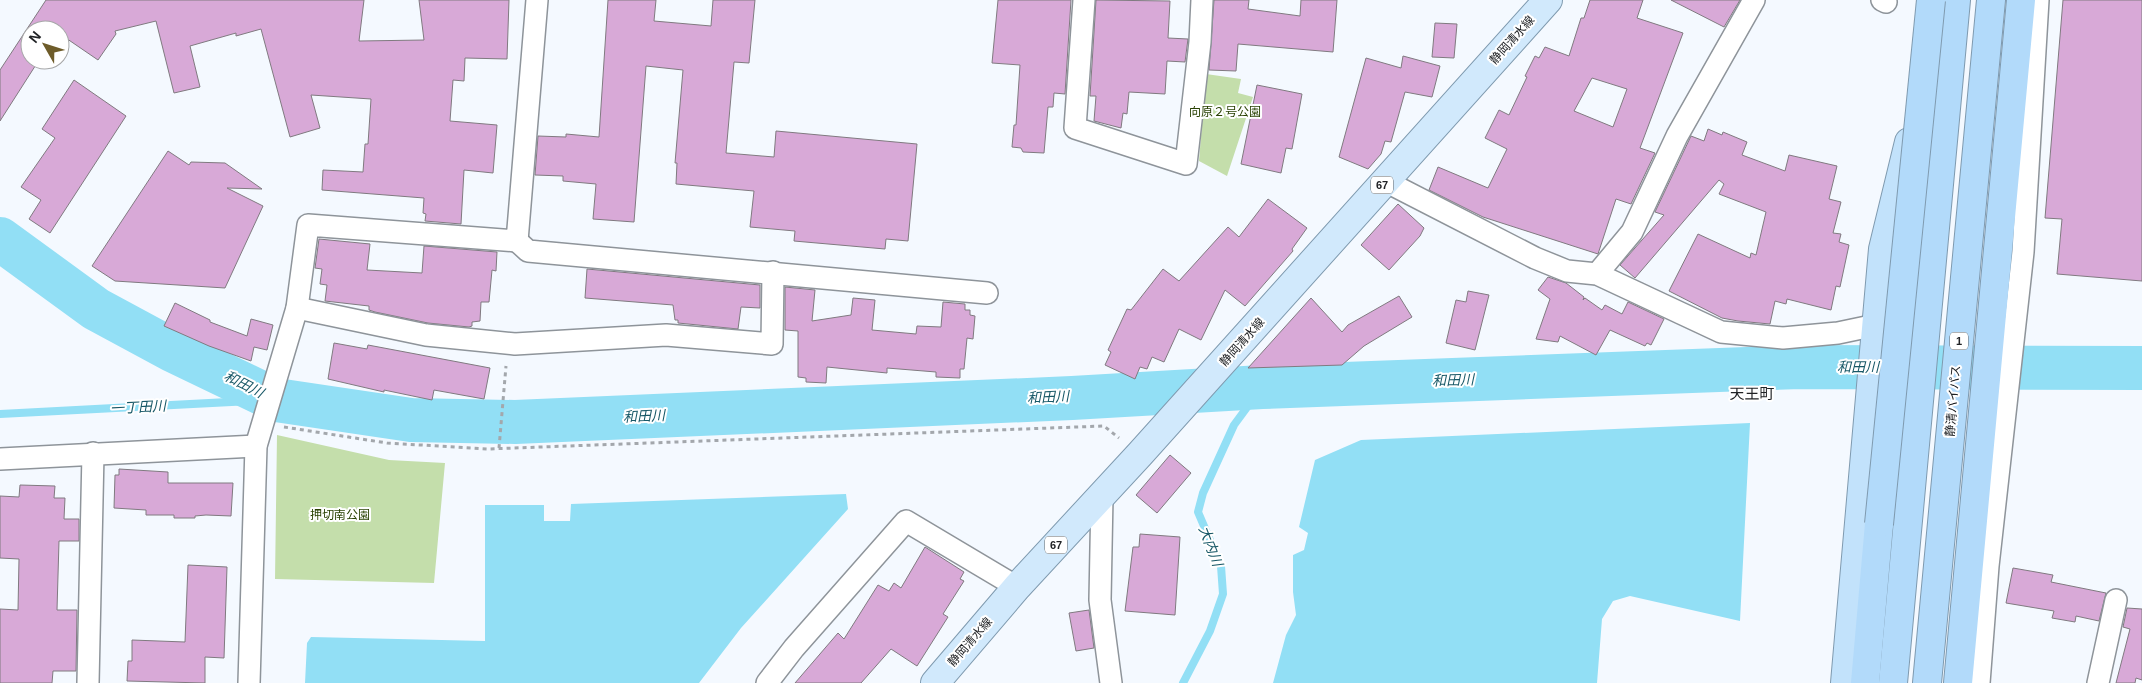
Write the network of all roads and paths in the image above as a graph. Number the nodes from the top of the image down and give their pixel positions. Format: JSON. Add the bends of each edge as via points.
{"nodes":[{"id":1,"x":538,"y":0,"type":"edge"},
{"id":2,"x":1084,"y":0,"type":"edge"},
{"id":3,"x":1202,"y":0,"type":"edge"},
{"id":4,"x":1548,"y":0,"type":"edge"},
{"id":5,"x":1754,"y":0,"type":"edge"},
{"id":6,"x":1931,"y":0,"type":"edge"},
{"id":7,"x":1940,"y":0,"type":"edge"},
{"id":8,"x":1956,"y":0,"type":"edge"},
{"id":9,"x":1992,"y":0,"type":"edge"},
{"id":10,"x":2021,"y":0,"type":"edge"},
{"id":11,"x":2038,"y":0,"type":"edge"},
{"id":12,"x":1385,"y":181,"type":"junction"},
{"id":13,"x":517,"y":241,"type":"junction"},
{"id":14,"x":773,"y":272,"type":"junction"},
{"id":15,"x":1597,"y":274,"type":"junction"},
{"id":16,"x":987,"y":293,"type":"dead end"},
{"id":17,"x":297,"y":308,"type":"junction"},
{"id":18,"x":1876,"y":325,"type":"junction"},
{"id":19,"x":507,"y":343,"type":"junction"},
{"id":20,"x":266,"y":417,"type":"junction"},
{"id":21,"x":256,"y":446,"type":"junction"},
{"id":22,"x":499,"y":448,"type":"junction"},
{"id":23,"x":93,"y":453,"type":"junction"},
{"id":24,"x":1140,"y":454,"type":"junction"},
{"id":25,"x":0,"y":459,"type":"edge"},
{"id":26,"x":1102,"y":496,"type":"junction"},
{"id":27,"x":1017,"y":587,"type":"junction"},
{"id":28,"x":2116,"y":600,"type":"dead end"},
{"id":29,"x":88,"y":683,"type":"edge"},
{"id":30,"x":249,"y":683,"type":"edge"},
{"id":31,"x":767,"y":683,"type":"edge"},
{"id":32,"x":935,"y":683,"type":"edge"},
{"id":33,"x":1111,"y":683,"type":"edge"},
{"id":34,"x":1845,"y":683,"type":"edge"},
{"id":35,"x":1865,"y":683,"type":"edge"},
{"id":36,"x":1893,"y":683,"type":"edge"},
{"id":37,"x":1927,"y":683,"type":"edge"},
{"id":38,"x":1939,"y":683,"type":"edge"},
{"id":39,"x":1958,"y":683,"type":"edge"},
{"id":40,"x":1979,"y":683,"type":"edge"},
{"id":41,"x":2098,"y":683,"type":"edge"}],
"edges":[{"from":1,"to":13,"type":"street"},
{"from":2,"to":3,"type":"street","via":[[1075,128],[1186,164]]},
{"from":4,"to":12,"type":"main road","name":"静岡清水線","number":"67"},
{"from":5,"to":15,"type":"street","via":[[1677,136],[1632,232]]},
{"from":6,"to":35,"type":"highway","bridge":true},
{"from":7,"to":18,"type":"highway","via":[[1936,39],[1883,249]]},
{"from":8,"to":36,"type":"highway"},
{"from":9,"to":37,"type":"highway","name":"静清バイパス","number":"1"},
{"from":9,"to":38,"type":"highway"},
{"from":10,"to":39,"type":"highway"},
{"from":11,"to":40,"type":"street","via":[[2023,252],[1988,566]]},
{"from":12,"to":15,"type":"street","via":[[1535,258],[1567,271]]},
{"from":12,"to":24,"type":"main road","name":"静岡清水線","number":"67"},
{"from":13,"to":14,"type":"street","via":[[528,251]]},
{"from":13,"to":17,"type":"street","via":[[308,225]]},
{"from":14,"to":16,"type":"street"},
{"from":14,"to":19,"type":"street","via":[[772,344],[666,335]]},
{"from":15,"to":18,"type":"street","via":[[1721,332],[1783,338],[1838,333]]},
{"from":17,"to":19,"type":"street","via":[[426,335]]},
{"from":17,"to":20,"type":"street"},
{"from":18,"to":34,"type":"highway"},
{"from":19,"to":22,"type":"path"},
{"from":20,"to":21,"type":"street"},
{"from":20,"to":22,"type":"path","via":[[387,443]]},
{"from":21,"to":23,"type":"street"},
{"from":21,"to":30,"type":"street"},
{"from":22,"to":24,"type":"path","via":[[1104,426]]},
{"from":23,"to":25,"type":"street"},
{"from":23,"to":29,"type":"street"},
{"from":24,"to":26,"type":"main road","name":"静岡清水線","number":"67"},
{"from":26,"to":27,"type":"main road","name":"静岡清水線","number":"67"},
{"from":26,"to":33,"type":"street","via":[[1100,600]]},
{"from":27,"to":31,"type":"street","via":[[906,521]]},
{"from":27,"to":32,"type":"main road","name":"静岡清水線","number":"67"},
{"from":28,"to":41,"type":"street"}]}
